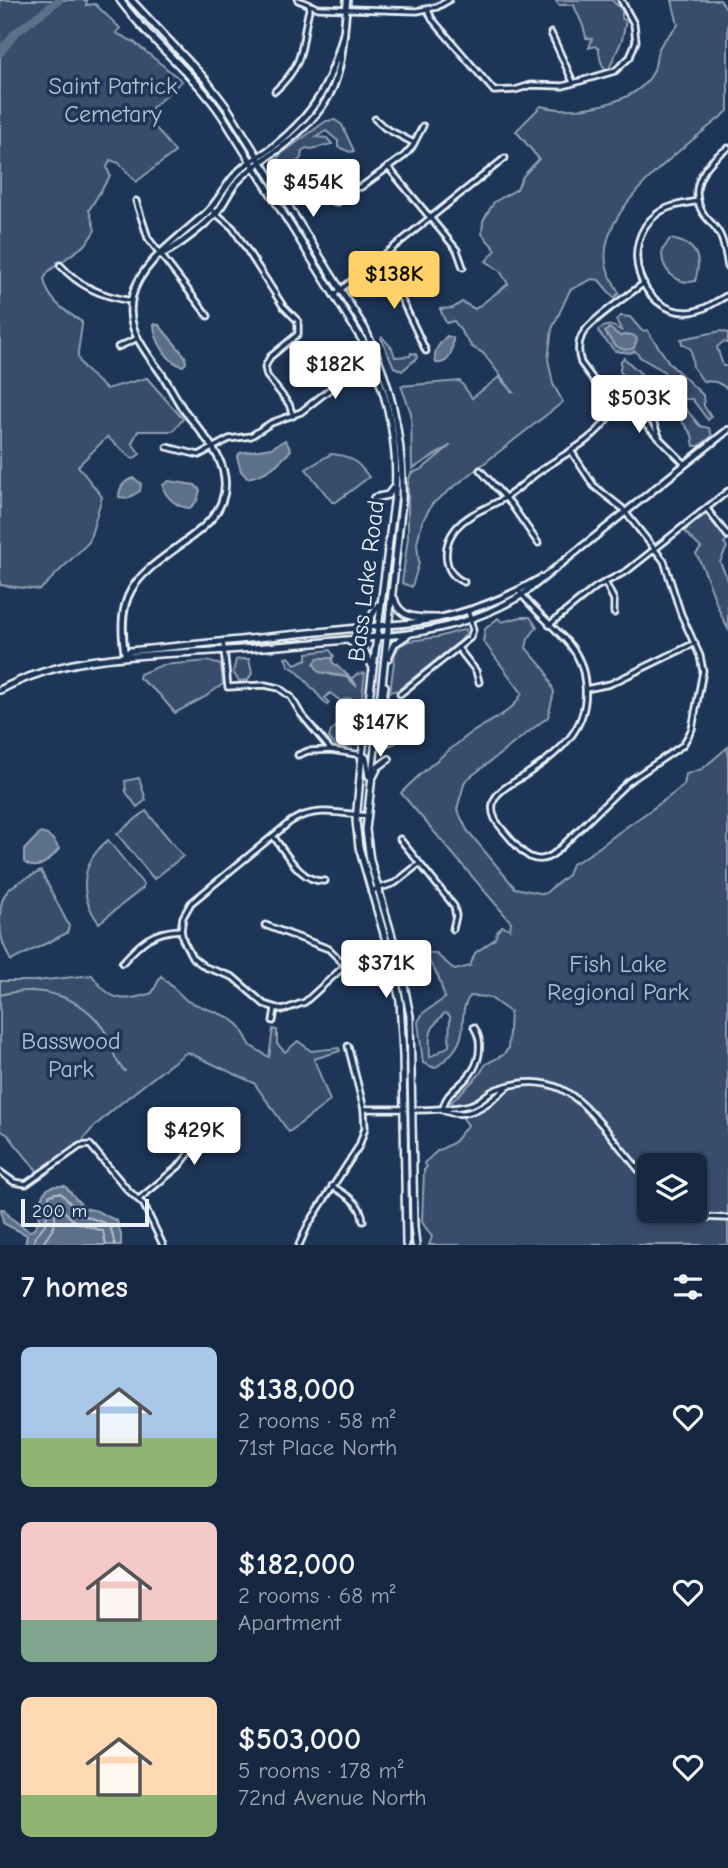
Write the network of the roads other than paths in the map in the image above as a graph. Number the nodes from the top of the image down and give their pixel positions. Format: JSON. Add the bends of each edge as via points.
{"nodes":[{"id":1,"x":120,"y":0,"type":"edge"},
{"id":2,"x":131,"y":0,"type":"edge"},
{"id":3,"x":298,"y":0,"type":"edge"},
{"id":4,"x":347,"y":0,"type":"edge"},
{"id":5,"x":449,"y":0,"type":"edge"},
{"id":6,"x":621,"y":0,"type":"edge"},
{"id":7,"x":310,"y":6,"type":"junction"},
{"id":8,"x":346,"y":8,"type":"junction"},
{"id":9,"x":428,"y":10,"type":"junction"},
{"id":10,"x":551,"y":33,"type":"dead end"},
{"id":11,"x":574,"y":82,"type":"junction"},
{"id":12,"x":275,"y":91,"type":"dead end"},
{"id":13,"x":374,"y":119,"type":"dead end"},
{"id":14,"x":423,"y":126,"type":"dead end"},
{"id":15,"x":414,"y":143,"type":"junction"},
{"id":16,"x":728,"y":148,"type":"edge"},
{"id":17,"x":505,"y":158,"type":"dead end"},
{"id":18,"x":260,"y":160,"type":"junction"},
{"id":19,"x":252,"y":164,"type":"junction"},
{"id":20,"x":388,"y":167,"type":"junction"},
{"id":21,"x":347,"y":189,"type":"junction"},
{"id":22,"x":136,"y":201,"type":"dead end"},
{"id":23,"x":698,"y":201,"type":"junction"},
{"id":24,"x":214,"y":211,"type":"junction"},
{"id":25,"x":431,"y":218,"type":"junction"},
{"id":26,"x":161,"y":254,"type":"junction"},
{"id":27,"x":375,"y":264,"type":"junction"},
{"id":28,"x":60,"y":265,"type":"dead end"},
{"id":29,"x":463,"y":267,"type":"dead end"},
{"id":30,"x":728,"y":267,"type":"edge"},
{"id":31,"x":644,"y":283,"type":"junction"},
{"id":32,"x":342,"y":290,"type":"junction"},
{"id":33,"x":334,"y":295,"type":"junction"},
{"id":34,"x":728,"y":295,"type":"edge"},
{"id":35,"x":131,"y":301,"type":"junction"},
{"id":36,"x":208,"y":316,"type":"dead end"},
{"id":37,"x":136,"y":339,"type":"junction"},
{"id":38,"x":118,"y":347,"type":"dead end"},
{"id":39,"x":426,"y":351,"type":"dead end"},
{"id":40,"x":359,"y":356,"type":"dead end"},
{"id":41,"x":362,"y":364,"type":"junction"},
{"id":42,"x":367,"y":374,"type":"dead end"},
{"id":43,"x":610,"y":407,"type":"junction"},
{"id":44,"x":632,"y":411,"type":"junction"},
{"id":45,"x":293,"y":416,"type":"junction"},
{"id":46,"x":728,"y":430,"type":"edge"},
{"id":47,"x":662,"y":440,"type":"junction"},
{"id":48,"x":167,"y":447,"type":"dead end"},
{"id":49,"x":214,"y":448,"type":"junction"},
{"id":50,"x":571,"y":451,"type":"junction"},
{"id":51,"x":685,"y":464,"type":"junction"},
{"id":52,"x":480,"y":470,"type":"dead end"},
{"id":53,"x":395,"y":484,"type":"junction"},
{"id":54,"x":728,"y":491,"type":"edge"},
{"id":55,"x":506,"y":498,"type":"junction"},
{"id":56,"x":707,"y":509,"type":"junction"},
{"id":57,"x":393,"y":510,"type":"junction"},
{"id":58,"x":626,"y":512,"type":"junction"},
{"id":59,"x":728,"y":536,"type":"edge"},
{"id":60,"x":538,"y":543,"type":"dead end"},
{"id":61,"x":656,"y":549,"type":"junction"},
{"id":62,"x":464,"y":582,"type":"dead end"},
{"id":63,"x":605,"y":582,"type":"junction"},
{"id":64,"x":393,"y":587,"type":"junction"},
{"id":65,"x":520,"y":593,"type":"junction"},
{"id":66,"x":380,"y":603,"type":"junction"},
{"id":67,"x":468,"y":610,"type":"junction"},
{"id":68,"x":614,"y":613,"type":"dead end"},
{"id":69,"x":437,"y":618,"type":"junction"},
{"id":70,"x":471,"y":620,"type":"junction"},
{"id":71,"x":388,"y":625,"type":"junction"},
{"id":72,"x":549,"y":625,"type":"junction"},
{"id":73,"x":377,"y":626,"type":"junction"},
{"id":74,"x":358,"y":628,"type":"junction"},
{"id":75,"x":410,"y":634,"type":"junction"},
{"id":76,"x":387,"y":636,"type":"junction"},
{"id":77,"x":376,"y":637,"type":"junction"},
{"id":78,"x":346,"y":640,"type":"junction"},
{"id":79,"x":223,"y":641,"type":"junction"},
{"id":80,"x":695,"y":643,"type":"junction"},
{"id":81,"x":458,"y":648,"type":"junction"},
{"id":82,"x":224,"y":650,"type":"junction"},
{"id":83,"x":125,"y":655,"type":"junction"},
{"id":84,"x":373,"y":667,"type":"junction"},
{"id":85,"x":479,"y":682,"type":"dead end"},
{"id":86,"x":586,"y":689,"type":"junction"},
{"id":87,"x":0,"y":690,"type":"edge"},
{"id":88,"x":400,"y":694,"type":"dead end"},
{"id":89,"x":377,"y":723,"type":"junction"},
{"id":90,"x":331,"y":750,"type":"junction"},
{"id":91,"x":298,"y":755,"type":"dead end"},
{"id":92,"x":362,"y":755,"type":"junction"},
{"id":93,"x":389,"y":759,"type":"dead end"},
{"id":94,"x":370,"y":783,"type":"junction"},
{"id":95,"x":357,"y":815,"type":"junction"},
{"id":96,"x":366,"y":816,"type":"junction"},
{"id":97,"x":273,"y":836,"type":"junction"},
{"id":98,"x":400,"y":839,"type":"dead end"},
{"id":99,"x":419,"y":864,"type":"junction"},
{"id":100,"x":325,"y":881,"type":"dead end"},
{"id":101,"x":375,"y":890,"type":"junction"},
{"id":102,"x":265,"y":925,"type":"dead end"},
{"id":103,"x":453,"y":929,"type":"dead end"},
{"id":104,"x":181,"y":930,"type":"junction"},
{"id":105,"x":394,"y":942,"type":"junction"},
{"id":106,"x":387,"y":944,"type":"junction"},
{"id":107,"x":122,"y":963,"type":"dead end"},
{"id":108,"x":345,"y":965,"type":"junction"},
{"id":109,"x":275,"y":1009,"type":"junction"},
{"id":110,"x":273,"y":1021,"type":"dead end"},
{"id":111,"x":474,"y":1027,"type":"dead end"},
{"id":112,"x":348,"y":1046,"type":"dead end"},
{"id":113,"x":364,"y":1109,"type":"junction"},
{"id":114,"x":403,"y":1109,"type":"junction"},
{"id":115,"x":412,"y":1110,"type":"junction"},
{"id":116,"x":443,"y":1110,"type":"junction"},
{"id":117,"x":231,"y":1116,"type":"dead end"},
{"id":118,"x":637,"y":1168,"type":"edge"},
{"id":119,"x":1,"y":1173,"type":"edge"},
{"id":120,"x":332,"y":1186,"type":"junction"},
{"id":121,"x":139,"y":1199,"type":"junction"},
{"id":122,"x":707,"y":1217,"type":"edge"},
{"id":123,"x":728,"y":1218,"type":"edge"},
{"id":124,"x":363,"y":1221,"type":"dead end"},
{"id":125,"x":163,"y":1245,"type":"edge"},
{"id":126,"x":299,"y":1245,"type":"edge"},
{"id":127,"x":407,"y":1245,"type":"edge"},
{"id":128,"x":416,"y":1245,"type":"edge"}],
"edges":[{"from":1,"to":19,"type":"main road","name":"Bass Lake Road","via":[[203,89]]},
{"from":2,"to":18,"type":"main road","name":"Bass Lake Road","via":[[217,93]]},
{"from":3,"to":7,"type":"street"},
{"from":4,"to":8,"type":"street"},
{"from":5,"to":9,"type":"street"},
{"from":6,"to":11,"type":"street","via":[[636,35],[630,57],[615,71]]},
{"from":7,"to":8,"type":"street"},
{"from":7,"to":12,"type":"street","via":[[302,52],[293,72]]},
{"from":8,"to":9,"type":"street"},
{"from":8,"to":18,"type":"street","via":[[341,65],[325,103],[305,127]]},
{"from":9,"to":11,"type":"street","via":[[494,91]]},
{"from":10,"to":11,"type":"street"},
{"from":13,"to":15,"type":"street"},
{"from":14,"to":15,"type":"street"},
{"from":15,"to":20,"type":"street"},
{"from":16,"to":23,"type":"street","via":[[702,173]]},
{"from":17,"to":25,"type":"street"},
{"from":18,"to":19,"type":"street"},
{"from":18,"to":32,"type":"main road","name":"Bass Lake Road"},
{"from":19,"to":24,"type":"street","via":[[230,179]]},
{"from":19,"to":33,"type":"main road","name":"Bass Lake Road"},
{"from":20,"to":21,"type":"street","via":[[361,187]]},
{"from":20,"to":25,"type":"street"},
{"from":21,"to":21,"type":"street","via":[[334,174],[328,173],[325,179],[333,201],[338,202]]},
{"from":22,"to":26,"type":"street","via":[[144,230]]},
{"from":23,"to":30,"type":"street","via":[[722,238]]},
{"from":23,"to":31,"type":"street","via":[[666,208],[643,229],[635,255]]},
{"from":24,"to":26,"type":"street"},
{"from":24,"to":45,"type":"street","via":[[233,228],[298,321],[298,334],[265,367]]},
{"from":25,"to":27,"type":"street"},
{"from":25,"to":29,"type":"street","via":[[457,250]]},
{"from":26,"to":35,"type":"street","via":[[142,274]]},
{"from":26,"to":36,"type":"street"},
{"from":27,"to":32,"type":"street"},
{"from":27,"to":39,"type":"street","via":[[400,296]]},
{"from":28,"to":35,"type":"street","via":[[78,283],[111,298]]},
{"from":31,"to":34,"type":"street","via":[[661,303],[681,312],[701,309]]},
{"from":31,"to":43,"type":"street","via":[[589,327],[579,342],[581,363]]},
{"from":32,"to":33,"type":"street"},
{"from":32,"to":64,"type":"main road","name":"Bass Lake Road","via":[[376,351],[399,431],[402,502]]},
{"from":33,"to":53,"type":"main road","name":"Bass Lake Road","via":[[364,343],[383,389],[392,430]]},
{"from":35,"to":37,"type":"street"},
{"from":37,"to":38,"type":"street"},
{"from":37,"to":49,"type":"street"},
{"from":40,"to":41,"type":"street"},
{"from":41,"to":42,"type":"street"},
{"from":41,"to":45,"type":"street"},
{"from":43,"to":44,"type":"street"},
{"from":43,"to":50,"type":"street","via":[[604,423]]},
{"from":44,"to":47,"type":"street"},
{"from":44,"to":47,"type":"street","via":[[649,416]]},
{"from":45,"to":49,"type":"street"},
{"from":46,"to":51,"type":"street"},
{"from":47,"to":51,"type":"street"},
{"from":48,"to":49,"type":"street","via":[[192,455]]},
{"from":49,"to":83,"type":"street","via":[[224,475],[222,502],[204,526],[131,588],[122,616]]},
{"from":50,"to":55,"type":"street"},
{"from":50,"to":58,"type":"street","via":[[594,486]]},
{"from":51,"to":58,"type":"street"},
{"from":52,"to":55,"type":"street"},
{"from":53,"to":57,"type":"main road","name":"Bass Lake Road"},
{"from":53,"to":57,"type":"main road","via":[[388,495],[374,498],[388,502]]},
{"from":54,"to":56,"type":"street"},
{"from":55,"to":60,"type":"street"},
{"from":55,"to":62,"type":"street","via":[[473,513],[452,535],[446,562]]},
{"from":56,"to":59,"type":"street"},
{"from":56,"to":61,"type":"street"},
{"from":57,"to":66,"type":"main road","name":"Bass Lake Road"},
{"from":58,"to":61,"type":"street"},
{"from":58,"to":65,"type":"street"},
{"from":61,"to":63,"type":"street"},
{"from":61,"to":80,"type":"street","via":[[667,565]]},
{"from":63,"to":68,"type":"street","via":[[614,600]]},
{"from":63,"to":72,"type":"street"},
{"from":64,"to":69,"type":"main road","via":[[394,601],[404,614]]},
{"from":64,"to":71,"type":"main road","name":"Bass Lake Road"},
{"from":65,"to":67,"type":"street"},
{"from":65,"to":70,"type":"street"},
{"from":65,"to":72,"type":"street"},
{"from":66,"to":73,"type":"main road","name":"Bass Lake Road"},
{"from":66,"to":74,"type":"main road"},
{"from":67,"to":69,"type":"street"},
{"from":67,"to":70,"type":"street"},
{"from":69,"to":71,"type":"street"},
{"from":70,"to":75,"type":"street"},
{"from":70,"to":81,"type":"street","via":[[472,636]]},
{"from":71,"to":73,"type":"main road"},
{"from":71,"to":76,"type":"main road","name":"Bass Lake Road"},
{"from":72,"to":86,"type":"street","via":[[575,652]]},
{"from":73,"to":74,"type":"main road"},
{"from":73,"to":77,"type":"main road","name":"Bass Lake Road"},
{"from":74,"to":79,"type":"main road"},
{"from":75,"to":76,"type":"street"},
{"from":75,"to":89,"type":"main road","via":[[396,641],[389,653]]},
{"from":76,"to":77,"type":"main road"},
{"from":76,"to":89,"type":"main road","name":"Bass Lake Road"},
{"from":77,"to":78,"type":"main road"},
{"from":77,"to":84,"type":"main road","name":"Bass Lake Road"},
{"from":78,"to":82,"type":"main road"},
{"from":78,"to":84,"type":"main road","via":[[364,650]]},
{"from":79,"to":82,"type":"street"},
{"from":79,"to":83,"type":"main road"},
{"from":80,"to":86,"type":"street","via":[[615,682]]},
{"from":80,"to":86,"type":"street","via":[[703,671],[686,741],[618,791],[548,858],[528,857],[493,817],[493,804],[502,791],[571,738],[582,720]]},
{"from":81,"to":85,"type":"street"},
{"from":81,"to":88,"type":"street"},
{"from":82,"to":83,"type":"main road"},
{"from":82,"to":90,"type":"street","via":[[228,687],[270,686],[284,691]]},
{"from":83,"to":87,"type":"main road","via":[[75,662]]},
{"from":84,"to":92,"type":"main road","name":"Bass Lake Road"},
{"from":89,"to":94,"type":"main road","name":"Bass Lake Road"},
{"from":90,"to":91,"type":"street"},
{"from":90,"to":92,"type":"street"},
{"from":92,"to":94,"type":"main road"},
{"from":92,"to":95,"type":"main road","name":"Bass Lake Road"},
{"from":93,"to":94,"type":"main road"},
{"from":94,"to":96,"type":"main road","name":"Bass Lake Road"},
{"from":95,"to":96,"type":"street"},
{"from":95,"to":97,"type":"street","via":[[307,813]]},
{"from":95,"to":101,"type":"main road","name":"Bass Lake Road","via":[[359,847]]},
{"from":96,"to":101,"type":"main road","name":"Bass Lake Road"},
{"from":97,"to":100,"type":"street","via":[[307,877]]},
{"from":97,"to":104,"type":"street","via":[[195,898]]},
{"from":98,"to":99,"type":"street"},
{"from":99,"to":101,"type":"street","via":[[395,883]]},
{"from":99,"to":103,"type":"street","via":[[456,909]]},
{"from":101,"to":105,"type":"main road","name":"Bass Lake Road"},
{"from":101,"to":106,"type":"main road","name":"Bass Lake Road"},
{"from":102,"to":108,"type":"street","via":[[329,949]]},
{"from":104,"to":107,"type":"street","via":[[152,935]]},
{"from":104,"to":109,"type":"street","via":[[187,949],[198,962],[233,977]]},
{"from":105,"to":106,"type":"street"},
{"from":105,"to":115,"type":"main road","name":"Bass Lake Road","via":[[410,1016]]},
{"from":106,"to":108,"type":"street"},
{"from":106,"to":114,"type":"main road","name":"Bass Lake Road","via":[[401,1010]]},
{"from":108,"to":109,"type":"street","via":[[299,1006]]},
{"from":109,"to":110,"type":"street"},
{"from":111,"to":116,"type":"street","via":[[480,1042],[475,1069],[447,1097]]},
{"from":112,"to":113,"type":"street"},
{"from":113,"to":114,"type":"street"},
{"from":113,"to":120,"type":"street","via":[[363,1138]]},
{"from":114,"to":115,"type":"street"},
{"from":114,"to":127,"type":"main road","name":"Bass Lake Road"},
{"from":115,"to":116,"type":"street"},
{"from":115,"to":128,"type":"main road","name":"Bass Lake Road"},
{"from":116,"to":118,"type":"street","via":[[472,1105],[507,1087],[542,1083],[557,1087],[576,1097]]},
{"from":117,"to":121,"type":"street","via":[[204,1135],[179,1166]]},
{"from":119,"to":121,"type":"street","via":[[19,1184],[30,1182],[86,1144]]},
{"from":120,"to":124,"type":"street","via":[[357,1204]]},
{"from":120,"to":126,"type":"street"},
{"from":121,"to":125,"type":"street"},
{"from":122,"to":123,"type":"street"}]}
